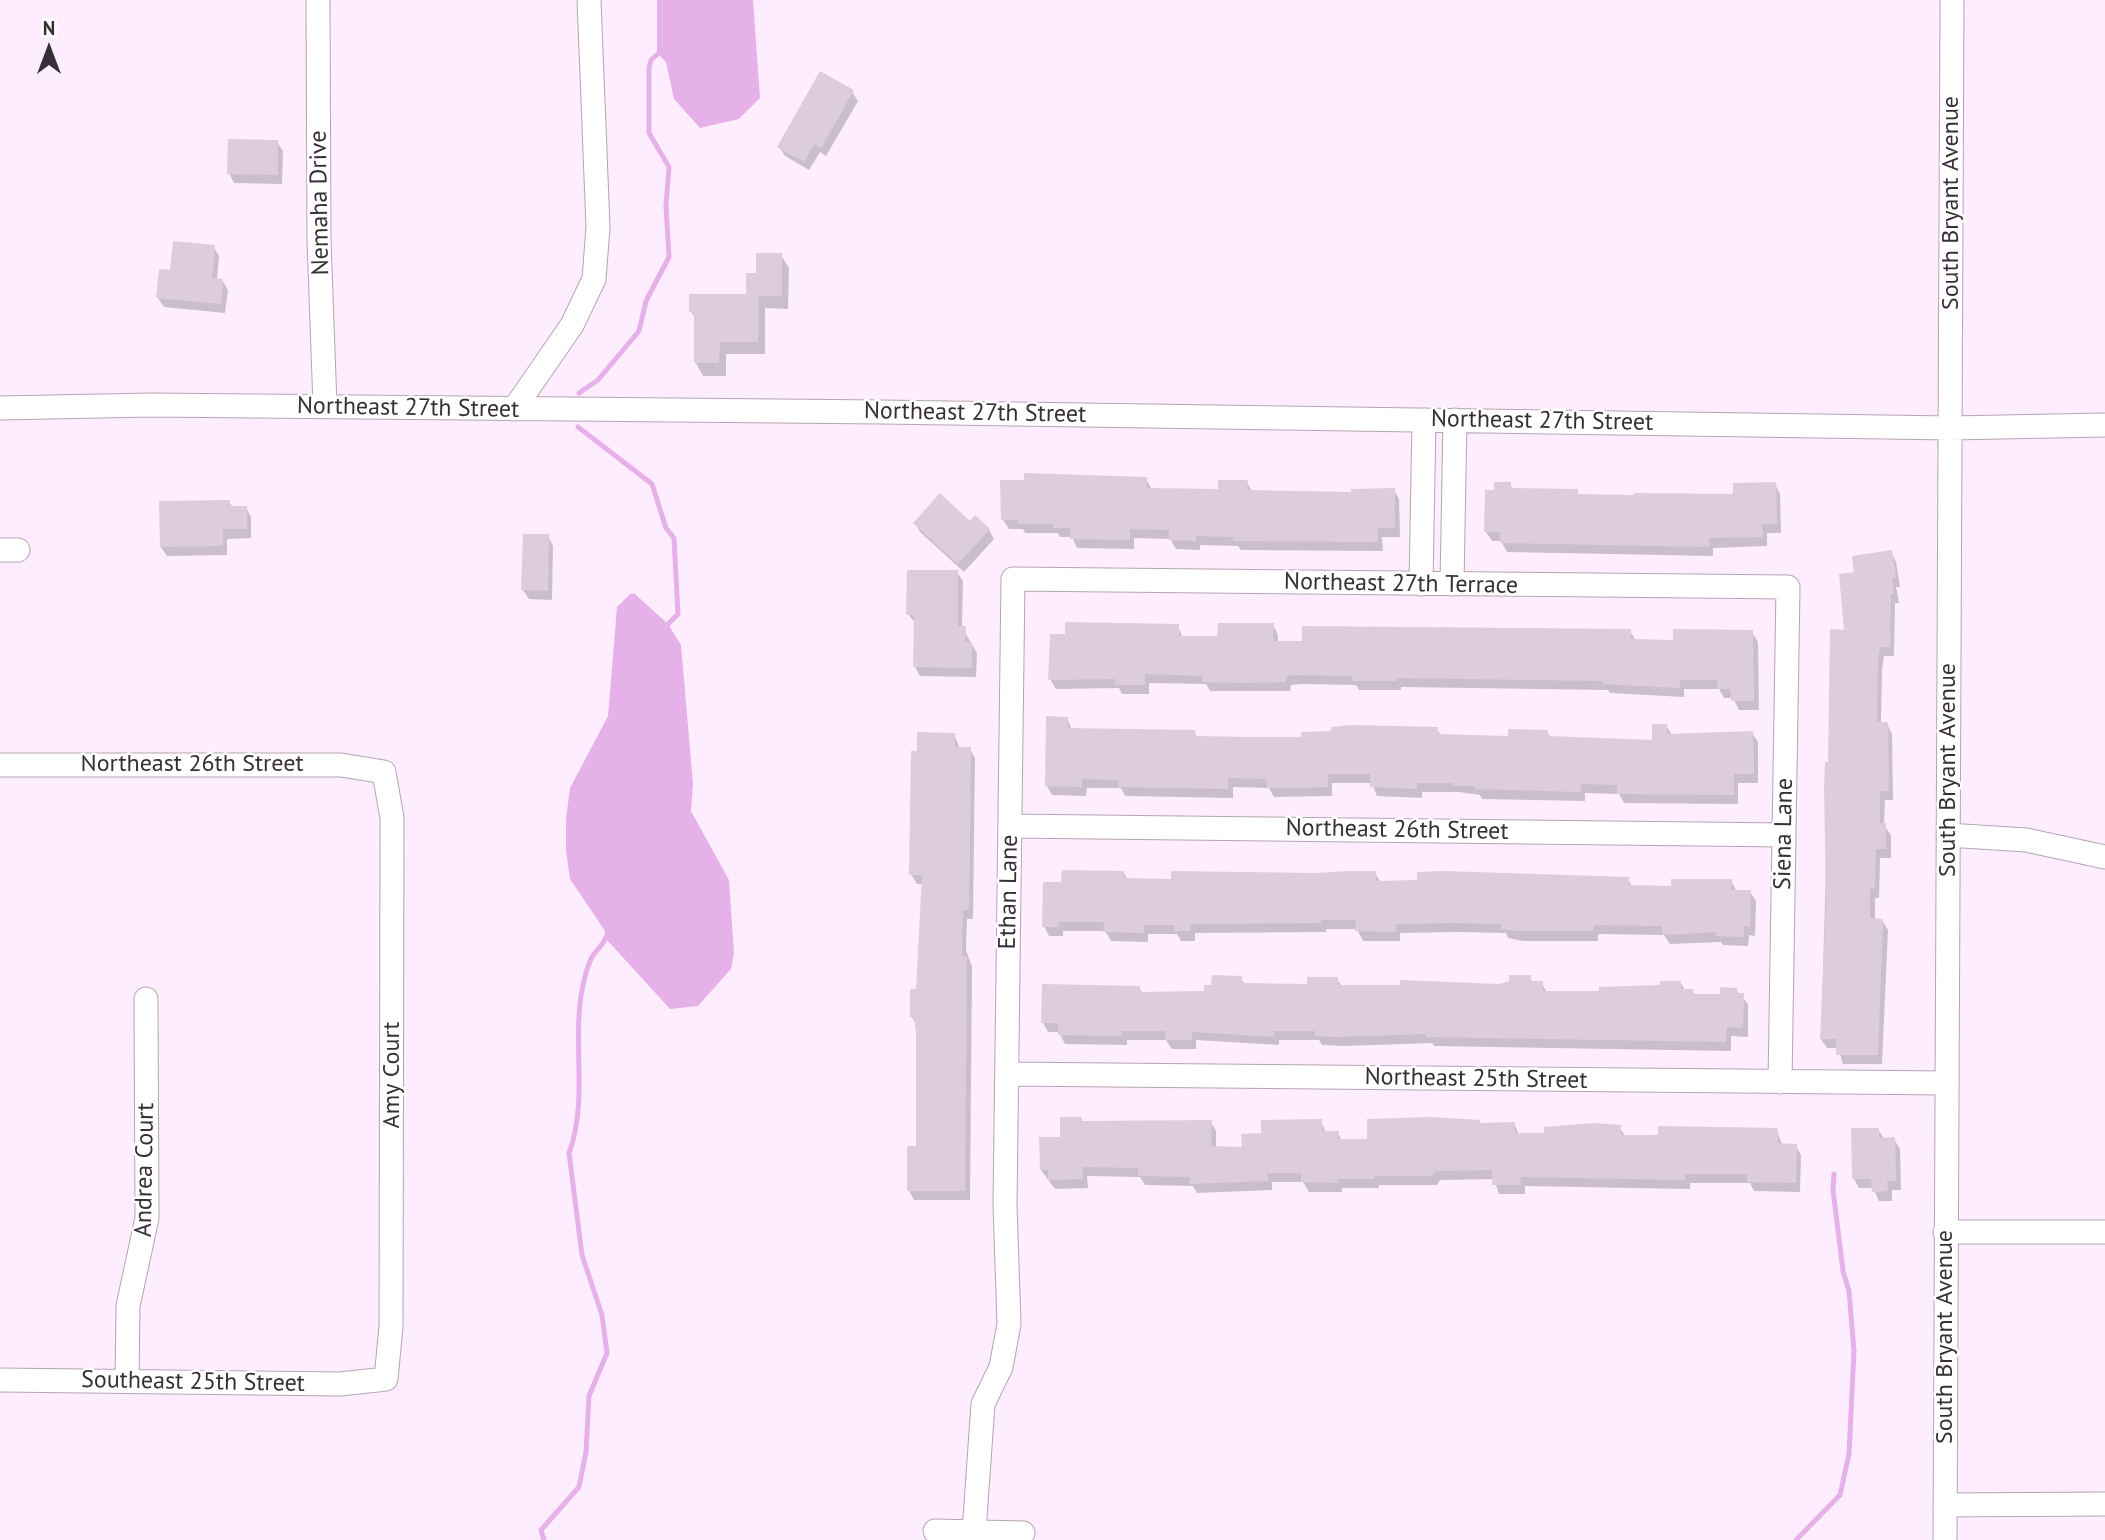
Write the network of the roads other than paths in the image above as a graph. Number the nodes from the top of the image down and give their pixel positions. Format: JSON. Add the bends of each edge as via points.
{"nodes":[{"id":1,"x":318,"y":0,"type":"edge"},
{"id":2,"x":589,"y":0,"type":"edge"},
{"id":3,"x":1952,"y":0,"type":"edge"},
{"id":4,"x":326,"y":406,"type":"junction"},
{"id":5,"x":0,"y":408,"type":"edge"},
{"id":6,"x":514,"y":409,"type":"junction"},
{"id":7,"x":1424,"y":420,"type":"junction"},
{"id":8,"x":1455,"y":420,"type":"junction"},
{"id":9,"x":2105,"y":425,"type":"edge"},
{"id":10,"x":1951,"y":428,"type":"junction"},
{"id":11,"x":1013,"y":579,"type":"joint"},
{"id":12,"x":1421,"y":584,"type":"junction"},
{"id":13,"x":1452,"y":584,"type":"junction"},
{"id":14,"x":1788,"y":587,"type":"joint"},
{"id":15,"x":0,"y":765,"type":"edge"},
{"id":16,"x":384,"y":772,"type":"joint"},
{"id":17,"x":1010,"y":826,"type":"junction"},
{"id":18,"x":1784,"y":835,"type":"junction"},
{"id":19,"x":1948,"y":835,"type":"junction"},
{"id":20,"x":2105,"y":857,"type":"edge"},
{"id":21,"x":146,"y":999,"type":"dead end"},
{"id":22,"x":1006,"y":1074,"type":"junction"},
{"id":23,"x":1780,"y":1082,"type":"junction"},
{"id":24,"x":1946,"y":1083,"type":"junction"},
{"id":25,"x":1945,"y":1232,"type":"junction"},
{"id":26,"x":2105,"y":1232,"type":"edge"},
{"id":27,"x":386,"y":1379,"type":"joint"},
{"id":28,"x":0,"y":1380,"type":"edge"},
{"id":29,"x":127,"y":1381,"type":"junction"},
{"id":30,"x":2105,"y":1504,"type":"edge"},
{"id":31,"x":1945,"y":1505,"type":"junction"},
{"id":32,"x":935,"y":1531,"type":"dead end"},
{"id":33,"x":974,"y":1532,"type":"junction"},
{"id":34,"x":1023,"y":1533,"type":"dead end"},
{"id":35,"x":1944,"y":1540,"type":"edge"}],
"edges":[{"from":1,"to":4,"type":"street","name":"Nemaha Drive","via":[[319,240]]},
{"from":2,"to":6,"type":"street","via":[[598,227],[594,279],[572,326]]},
{"from":3,"to":10,"type":"street","name":"South Bryant Avenue"},
{"from":4,"to":5,"type":"street","name":"Northeast 27th Street"},
{"from":4,"to":6,"type":"street","name":"Northeast 27th Street"},
{"from":6,"to":7,"type":"street","name":"Northeast 27th Street"},
{"from":7,"to":8,"type":"street","name":"Northeast 27th Street"},
{"from":7,"to":12,"type":"street"},
{"from":8,"to":10,"type":"street","name":"Northeast 27th Street"},
{"from":8,"to":13,"type":"street"},
{"from":9,"to":10,"type":"street","name":"Northeast 27th Street"},
{"from":10,"to":19,"type":"street","name":"South Bryant Avenue"},
{"from":11,"to":12,"type":"street","name":"Northeast 27th Terrace"},
{"from":11,"to":17,"type":"street","name":"Ethan Lane"},
{"from":12,"to":13,"type":"street","name":"Northeast 27th Terrace"},
{"from":13,"to":14,"type":"street","name":"Northeast 27th Terrace"},
{"from":14,"to":18,"type":"street","name":"Siena Lane"},
{"from":15,"to":16,"type":"street","name":"Northeast 26th Street","via":[[302,763]]},
{"from":16,"to":27,"type":"street","name":"Amy Court","via":[[393,818],[391,1327]]},
{"from":17,"to":18,"type":"street","name":"Northeast 26th Street"},
{"from":17,"to":22,"type":"street","name":"Ethan Lane"},
{"from":18,"to":23,"type":"street","name":"Siena Lane"},
{"from":19,"to":20,"type":"street","via":[[2026,840]]},
{"from":19,"to":24,"type":"street","name":"South Bryant Avenue"},
{"from":21,"to":29,"type":"street","name":"Andrea Court","via":[[147,1218],[128,1306]]},
{"from":22,"to":23,"type":"street","name":"Northeast 25th Street"},
{"from":22,"to":33,"type":"street","name":"Ethan Lane","via":[[1004,1205],[1009,1325],[1001,1367],[983,1404]]},
{"from":23,"to":24,"type":"street","name":"Northeast 25th Street"},
{"from":24,"to":25,"type":"street","name":"South Bryant Avenue"},
{"from":25,"to":26,"type":"street"},
{"from":25,"to":31,"type":"street","name":"South Bryant Avenue"},
{"from":27,"to":29,"type":"street","name":"Southeast 25th Street","via":[[340,1384]]},
{"from":28,"to":29,"type":"street","name":"Southeast 25th Street"},
{"from":30,"to":31,"type":"street"},
{"from":31,"to":35,"type":"street","name":"South Bryant Avenue"},
{"from":32,"to":33,"type":"street"},
{"from":33,"to":34,"type":"street"}]}
